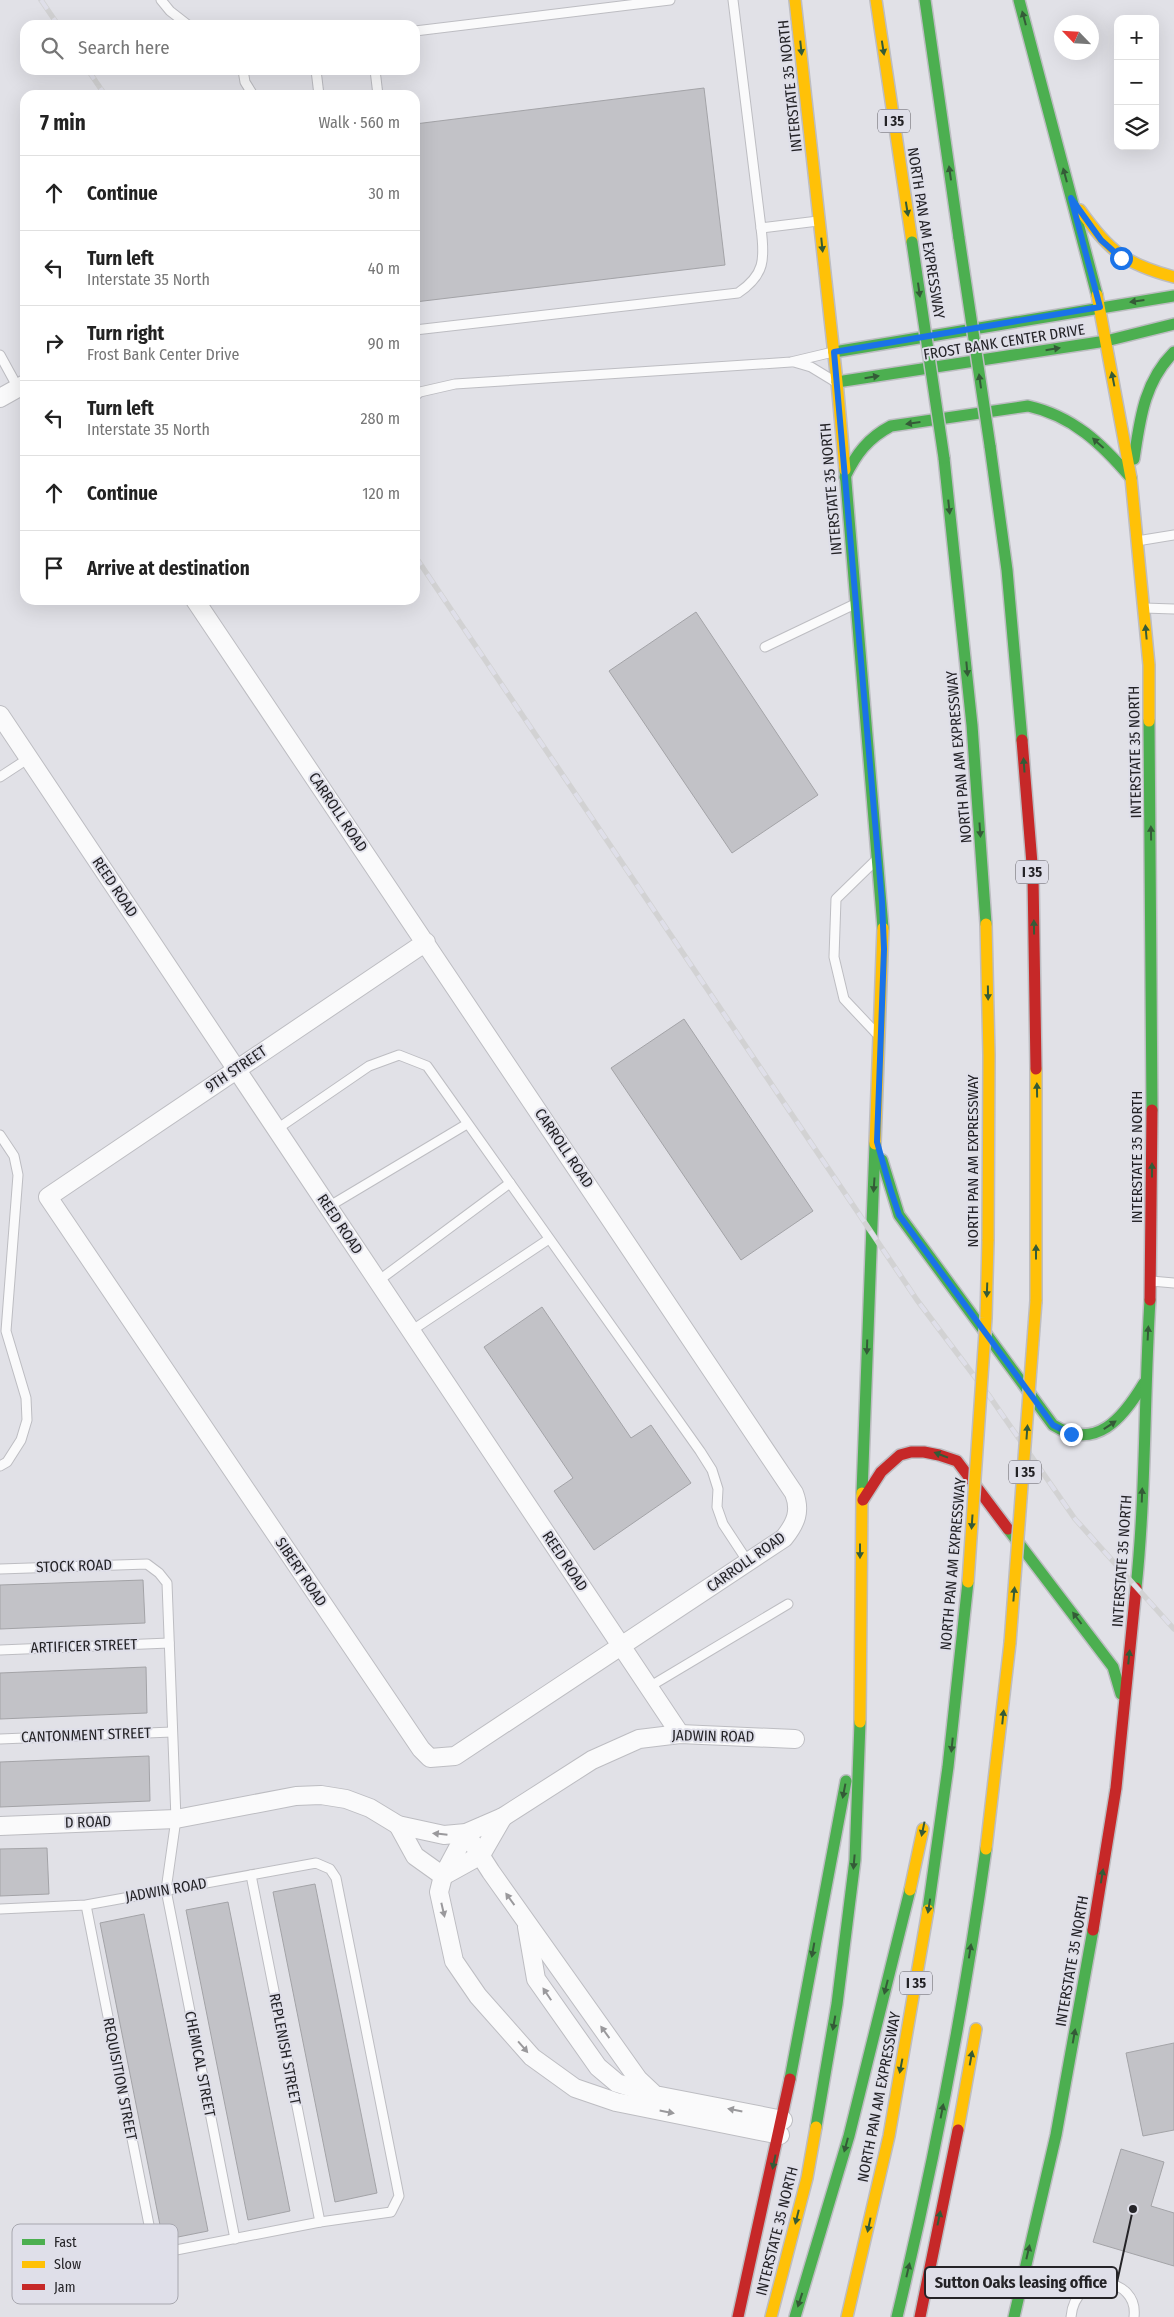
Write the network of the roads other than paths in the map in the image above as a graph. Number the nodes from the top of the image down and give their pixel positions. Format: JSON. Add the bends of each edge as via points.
{"nodes":[{"id":1,"x":161,"y":0,"type":"edge"},
{"id":2,"x":670,"y":0,"type":"edge"},
{"id":3,"x":733,"y":0,"type":"edge"},
{"id":4,"x":795,"y":0,"type":"edge"},
{"id":5,"x":876,"y":0,"type":"edge"},
{"id":6,"x":925,"y":0,"type":"edge"},
{"id":7,"x":1019,"y":0,"type":"edge"},
{"id":8,"x":182,"y":20,"type":"edge"},
{"id":9,"x":420,"y":30,"type":"edge"},
{"id":10,"x":244,"y":75,"type":"edge"},
{"id":11,"x":317,"y":75,"type":"edge"},
{"id":12,"x":376,"y":75,"type":"edge"},
{"id":13,"x":250,"y":90,"type":"edge"},
{"id":14,"x":318,"y":90,"type":"edge"},
{"id":15,"x":377,"y":90,"type":"edge"},
{"id":16,"x":1071,"y":198,"type":"junction"},
{"id":17,"x":819,"y":220,"type":"junction"},
{"id":18,"x":761,"y":228,"type":"junction"},
{"id":19,"x":1174,"y":277,"type":"edge"},
{"id":20,"x":1174,"y":296,"type":"edge"},
{"id":21,"x":1100,"y":307,"type":"junction"},
{"id":22,"x":1174,"y":324,"type":"edge"},
{"id":23,"x":420,"y":329,"type":"edge"},
{"id":24,"x":1106,"y":341,"type":"junction"},
{"id":25,"x":834,"y":352,"type":"junction"},
{"id":26,"x":1174,"y":352,"type":"edge"},
{"id":27,"x":0,"y":355,"type":"edge"},
{"id":28,"x":791,"y":362,"type":"junction"},
{"id":29,"x":837,"y":382,"type":"junction"},
{"id":30,"x":20,"y":384,"type":"edge"},
{"id":31,"x":20,"y":386,"type":"edge"},
{"id":32,"x":420,"y":392,"type":"edge"},
{"id":33,"x":0,"y":398,"type":"edge"},
{"id":34,"x":844,"y":477,"type":"junction"},
{"id":35,"x":1131,"y":478,"type":"junction"},
{"id":36,"x":1174,"y":535,"type":"edge"},
{"id":37,"x":1137,"y":541,"type":"junction"},
{"id":38,"x":855,"y":604,"type":"junction"},
{"id":39,"x":198,"y":605,"type":"edge"},
{"id":40,"x":1144,"y":608,"type":"junction"},
{"id":41,"x":1174,"y":609,"type":"edge"},
{"id":42,"x":765,"y":647,"type":"dead end"},
{"id":43,"x":0,"y":715,"type":"edge"},
{"id":44,"x":29,"y":758,"type":"junction"},
{"id":45,"x":0,"y":777,"type":"edge"},
{"id":46,"x":877,"y":859,"type":"junction"},
{"id":47,"x":426,"y":942,"type":"junction"},
{"id":48,"x":880,"y":1038,"type":"junction"},
{"id":49,"x":236,"y":1069,"type":"junction"},
{"id":50,"x":467,"y":1124,"type":"junction"},
{"id":51,"x":276,"y":1129,"type":"junction"},
{"id":52,"x":0,"y":1135,"type":"edge"},
{"id":53,"x":877,"y":1142,"type":"junction"},
{"id":54,"x":510,"y":1183,"type":"junction"},
{"id":55,"x":48,"y":1198,"type":"joint"},
{"id":56,"x":328,"y":1207,"type":"junction"},
{"id":57,"x":549,"y":1239,"type":"junction"},
{"id":58,"x":378,"y":1281,"type":"junction"},
{"id":59,"x":1151,"y":1281,"type":"junction"},
{"id":60,"x":1174,"y":1283,"type":"edge"},
{"id":61,"x":411,"y":1331,"type":"junction"},
{"id":62,"x":1145,"y":1382,"type":"junction"},
{"id":63,"x":0,"y":1466,"type":"edge"},
{"id":64,"x":862,"y":1503,"type":"junction"},
{"id":65,"x":748,"y":1562,"type":"junction"},
{"id":66,"x":147,"y":1564,"type":"joint"},
{"id":67,"x":0,"y":1569,"type":"edge"},
{"id":68,"x":788,"y":1604,"type":"dead end"},
{"id":69,"x":169,"y":1643,"type":"junction"},
{"id":70,"x":962,"y":1644,"type":"junction"},
{"id":71,"x":622,"y":1647,"type":"junction"},
{"id":72,"x":0,"y":1650,"type":"edge"},
{"id":73,"x":648,"y":1687,"type":"junction"},
{"id":74,"x":1124,"y":1706,"type":"junction"},
{"id":75,"x":860,"y":1708,"type":"junction"},
{"id":76,"x":172,"y":1732,"type":"junction"},
{"id":77,"x":680,"y":1734,"type":"junction"},
{"id":78,"x":0,"y":1739,"type":"edge"},
{"id":79,"x":795,"y":1739,"type":"dead end"},
{"id":80,"x":936,"y":1768,"type":"dead end"},
{"id":81,"x":996,"y":1783,"type":"junction"},
{"id":82,"x":926,"y":1815,"type":"dead end"},
{"id":83,"x":503,"y":1818,"type":"junction"},
{"id":84,"x":176,"y":1819,"type":"junction"},
{"id":85,"x":398,"y":1825,"type":"junction"},
{"id":86,"x":0,"y":1826,"type":"edge"},
{"id":87,"x":466,"y":1833,"type":"junction"},
{"id":88,"x":481,"y":1856,"type":"junction"},
{"id":89,"x":996,"y":1863,"type":"dead end"},
{"id":90,"x":251,"y":1875,"type":"junction"},
{"id":91,"x":443,"y":1876,"type":"junction"},
{"id":92,"x":166,"y":1890,"type":"junction"},
{"id":93,"x":86,"y":1905,"type":"junction"},
{"id":94,"x":0,"y":1908,"type":"edge"},
{"id":95,"x":526,"y":1922,"type":"junction"},
{"id":96,"x":978,"y":2016,"type":"dead end"},
{"id":97,"x":655,"y":2094,"type":"junction"},
{"id":98,"x":781,"y":2128,"type":"junction"},
{"id":99,"x":320,"y":2222,"type":"junction"},
{"id":100,"x":149,"y":2224,"type":"edge"},
{"id":101,"x":234,"y":2239,"type":"junction"},
{"id":102,"x":178,"y":2250,"type":"edge"},
{"id":103,"x":738,"y":2317,"type":"edge"},
{"id":104,"x":771,"y":2317,"type":"edge"},
{"id":105,"x":795,"y":2317,"type":"edge"},
{"id":106,"x":846,"y":2317,"type":"edge"},
{"id":107,"x":897,"y":2317,"type":"edge"},
{"id":108,"x":920,"y":2317,"type":"edge"},
{"id":109,"x":1014,"y":2317,"type":"edge"},
{"id":110,"x":1071,"y":2317,"type":"edge"},
{"id":111,"x":1134,"y":2317,"type":"edge"}],
"edges":[{"from":1,"to":8,"type":"lane"},
{"from":2,"to":9,"type":"lane"},
{"from":3,"to":18,"type":"lane"},
{"from":4,"to":17,"type":"main road","name":"INTERSTATE 35 NORTH","one_way":true},
{"from":5,"to":70,"type":"main road","name":"NORTH PAN AM EXPRESSWAY","number":"I 35","one_way":true,"bridge":true,"via":[[944,458],[964,640],[982,869],[988,991],[988,1241],[984,1346]]},
{"from":81,"to":6,"type":"main road","name":"NORTH PAN AM EXPRESSWAY","number":"I 35","one_way":true,"bridge":true,"via":[[1036,1301],[1038,1114],[1033,876],[1009,589]]},
{"from":16,"to":7,"type":"main road","name":"INTERSTATE 35 NORTH","one_way":true},
{"from":10,"to":13,"type":"lane"},
{"from":11,"to":14,"type":"lane"},
{"from":12,"to":15,"type":"lane"},
{"from":16,"to":19,"type":"main road","via":[[1101,240],[1121,258],[1151,272]]},
{"from":16,"to":21,"type":"main road","name":"INTERSTATE 35 NORTH"},
{"from":17,"to":18,"type":"lane"},
{"from":17,"to":25,"type":"main road","name":"INTERSTATE 35 NORTH","one_way":true},
{"from":18,"to":23,"type":"lane","via":[[764,250],[761,267],[753,283],[738,293]]},
{"from":20,"to":21,"type":"main road","name":"FROST BANK CENTER DRIVE","one_way":true},
{"from":21,"to":24,"type":"main road","name":"INTERSTATE 35 NORTH"},
{"from":21,"to":25,"type":"main road","name":"FROST BANK CENTER DRIVE"},
{"from":22,"to":24,"type":"main road","name":"FROST BANK CENTER DRIVE"},
{"from":29,"to":24,"type":"main road","name":"FROST BANK CENTER DRIVE","one_way":true},
{"from":35,"to":24,"type":"main road","name":"INTERSTATE 35 NORTH","one_way":true},
{"from":25,"to":28,"type":"lane"},
{"from":25,"to":29,"type":"main road","name":"INTERSTATE 35 NORTH"},
{"from":26,"to":35,"type":"main road","via":[[1149,384]]},
{"from":27,"to":30,"type":"lane"},
{"from":28,"to":29,"type":"lane","via":[[811,367]]},
{"from":28,"to":32,"type":"lane","via":[[455,384]]},
{"from":29,"to":34,"type":"main road","name":"INTERSTATE 35 NORTH"},
{"from":31,"to":33,"type":"street"},
{"from":35,"to":34,"type":"main road","one_way":true,"via":[[1080,428],[1046,409],[1028,406],[891,426],[875,434],[863,446]]},
{"from":34,"to":38,"type":"main road","name":"INTERSTATE 35 NORTH"},
{"from":35,"to":37,"type":"main road","name":"INTERSTATE 35 NORTH"},
{"from":36,"to":37,"type":"lane"},
{"from":37,"to":40,"type":"main road","name":"INTERSTATE 35 NORTH"},
{"from":38,"to":42,"type":"lane"},
{"from":38,"to":46,"type":"main road","name":"INTERSTATE 35 NORTH"},
{"from":39,"to":47,"type":"street","name":"CARROLL ROAD"},
{"from":40,"to":41,"type":"lane"},
{"from":59,"to":40,"type":"main road","name":"INTERSTATE 35 NORTH","one_way":true,"via":[[1152,864],[1149,665]]},
{"from":43,"to":44,"type":"street","name":"REED ROAD"},
{"from":44,"to":45,"type":"lane"},
{"from":44,"to":49,"type":"street","name":"REED ROAD"},
{"from":46,"to":48,"type":"main road","name":"INTERSTATE 35 NORTH","via":[[884,949]]},
{"from":46,"to":48,"type":"lane","via":[[836,899],[834,957],[844,999]]},
{"from":47,"to":49,"type":"street","name":"9TH STREET"},
{"from":47,"to":65,"type":"street","name":"CARROLL ROAD","via":[[794,1493],[798,1504],[796,1522],[784,1538]]},
{"from":48,"to":53,"type":"main road","name":"INTERSTATE 35 NORTH"},
{"from":49,"to":51,"type":"street","name":"REED ROAD"},
{"from":49,"to":55,"type":"street","name":"9TH STREET"},
{"from":50,"to":51,"type":"lane","via":[[427,1066],[399,1055],[369,1066]]},
{"from":50,"to":54,"type":"lane"},
{"from":50,"to":56,"type":"lane"},
{"from":51,"to":56,"type":"street","name":"REED ROAD"},
{"from":52,"to":63,"type":"lane","via":[[14,1156],[18,1174],[6,1331],[26,1398],[27,1420],[21,1440],[7,1462]]},
{"from":53,"to":62,"type":"main road","one_way":true,"via":[[899,1215],[1053,1425],[1071,1434],[1093,1434],[1112,1424],[1128,1409]]},
{"from":53,"to":64,"type":"main road","name":"INTERSTATE 35 NORTH","one_way":true},
{"from":54,"to":57,"type":"lane"},
{"from":54,"to":58,"type":"lane"},
{"from":55,"to":71,"type":"street","name":"SIBERT ROAD","via":[[415,1741],[430,1758],[455,1756]]},
{"from":56,"to":58,"type":"street","name":"REED ROAD"},
{"from":57,"to":61,"type":"lane"},
{"from":57,"to":65,"type":"lane","via":[[712,1470],[723,1524]]},
{"from":58,"to":61,"type":"street","name":"REED ROAD"},
{"from":59,"to":60,"type":"lane"},
{"from":62,"to":59,"type":"main road","name":"INTERSTATE 35 NORTH","one_way":true},
{"from":61,"to":71,"type":"street","name":"REED ROAD"},
{"from":74,"to":62,"type":"main road","name":"INTERSTATE 35 NORTH","one_way":true,"via":[[1140,1551]]},
{"from":74,"to":64,"type":"main road","one_way":true,"via":[[1113,1666],[957,1461],[934,1452],[914,1450],[885,1464]]},
{"from":64,"to":75,"type":"main road","name":"INTERSTATE 35 NORTH","one_way":true},
{"from":65,"to":71,"type":"street","name":"CARROLL ROAD"},
{"from":66,"to":67,"type":"lane","name":"STOCK ROAD"},
{"from":66,"to":69,"type":"lane","name":"CHEMICAL STREET","via":[[167,1583]]},
{"from":68,"to":73,"type":"lane"},
{"from":69,"to":72,"type":"lane","name":"ARTIFICER STREET"},
{"from":69,"to":76,"type":"lane","name":"CHEMICAL STREET"},
{"from":70,"to":80,"type":"main road"},
{"from":70,"to":106,"type":"main road","name":"NORTH PAN AM EXPRESSWAY","number":"I 35","one_way":true,"via":[[951,1751],[910,2017],[886,2146]]},
{"from":71,"to":73,"type":"street","name":"REED ROAD"},
{"from":73,"to":77,"type":"street","name":"REED ROAD"},
{"from":109,"to":74,"type":"main road","name":"INTERSTATE 35 NORTH","one_way":true,"via":[[1056,2134],[1083,1989],[1116,1788]]},
{"from":75,"to":98,"type":"main road","one_way":true},
{"from":75,"to":104,"type":"main road","name":"INTERSTATE 35 NORTH","one_way":true,"via":[[855,1860],[837,2004],[807,2178]]},
{"from":76,"to":78,"type":"lane","name":"CANTONMENT STREET"},
{"from":76,"to":84,"type":"lane","name":"CHEMICAL STREET"},
{"from":77,"to":79,"type":"street","name":"JADWIN ROAD"},
{"from":77,"to":83,"type":"street","name":"JADWIN ROAD","via":[[639,1739],[592,1760]]},
{"from":81,"to":89,"type":"main road"},
{"from":107,"to":81,"type":"main road","name":"NORTH PAN AM EXPRESSWAY","number":"I 35","one_way":true,"via":[[947,2081]]},
{"from":82,"to":105,"type":"main road","one_way":true,"via":[[851,2127]]},
{"from":83,"to":87,"type":"street","name":"JADWIN ROAD"},
{"from":83,"to":88,"type":"street","name":"JADWIN ROAD"},
{"from":84,"to":85,"type":"street","name":"JADWIN ROAD","via":[[296,1796],[321,1795],[346,1799],[370,1808]]},
{"from":84,"to":86,"type":"street","name":"D ROAD"},
{"from":84,"to":92,"type":"lane","name":"CHEMICAL STREET"},
{"from":87,"to":85,"type":"street","name":"JADWIN ROAD","one_way":true,"via":[[444,1835]]},
{"from":85,"to":91,"type":"street","name":"JADWIN ROAD","via":[[415,1856]]},
{"from":87,"to":88,"type":"street"},
{"from":87,"to":91,"type":"street"},
{"from":88,"to":91,"type":"street"},
{"from":95,"to":88,"type":"street","one_way":true},
{"from":90,"to":92,"type":"lane","name":"JADWIN ROAD"},
{"from":90,"to":99,"type":"lane","name":"REPLENISH STREET"},
{"from":90,"to":99,"type":"lane","name":"JADWIN ROAD","via":[[316,1863],[330,1869],[336,1878],[399,2196],[391,2212]]},
{"from":91,"to":98,"type":"street","one_way":true,"via":[[439,1892],[454,1961],[478,1996],[532,2057],[575,2088],[616,2102]]},
{"from":92,"to":93,"type":"lane","name":"JADWIN ROAD"},
{"from":92,"to":101,"type":"lane","name":"CHEMICAL STREET"},
{"from":93,"to":94,"type":"lane","name":"JADWIN ROAD"},
{"from":93,"to":100,"type":"lane","name":"REQUISITION STREET"},
{"from":97,"to":95,"type":"street","one_way":true,"via":[[638,2079]]},
{"from":97,"to":95,"type":"street","one_way":true,"via":[[617,2084],[598,2067],[536,1979]]},
{"from":108,"to":96,"type":"main road","one_way":true,"via":[[962,2113]]},
{"from":98,"to":97,"type":"street","one_way":true},
{"from":98,"to":103,"type":"main road","one_way":true},
{"from":99,"to":101,"type":"lane"},
{"from":101,"to":102,"type":"lane","name":"REQUISITION STREET"},
{"from":110,"to":111,"type":"lane","via":[[1072,2304],[1079,2293],[1101,2282],[1114,2284],[1124,2291],[1132,2301]]}]}
